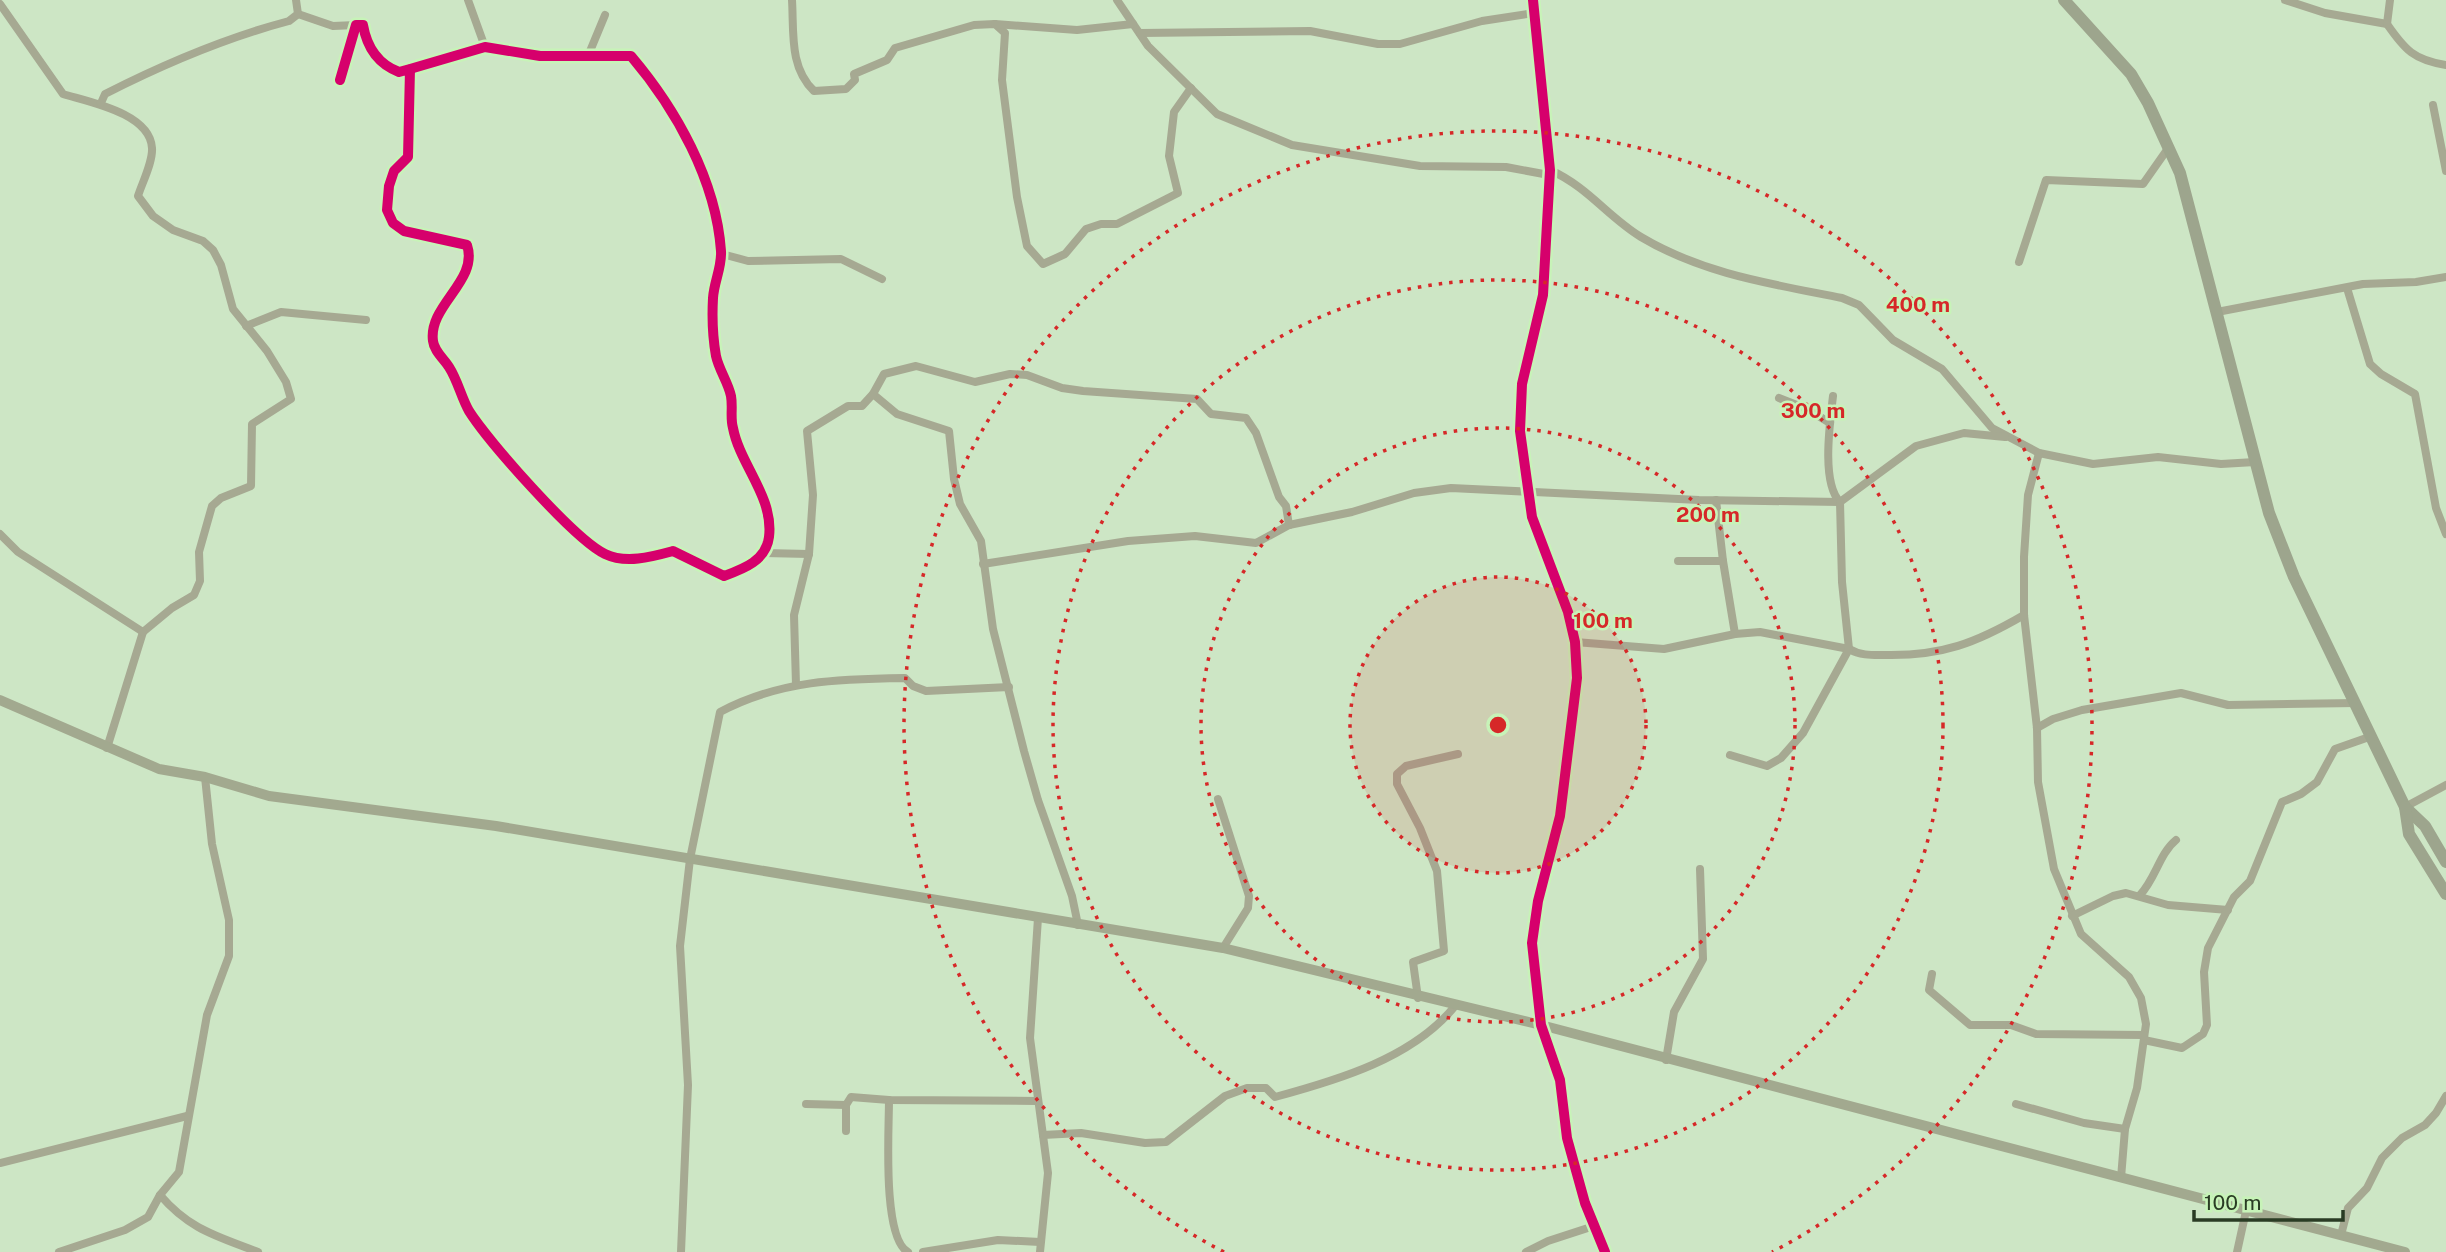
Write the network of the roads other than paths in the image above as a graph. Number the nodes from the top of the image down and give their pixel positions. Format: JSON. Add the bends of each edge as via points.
{"nodes":[{"id":1,"x":296,"y":0,"type":"edge"},
{"id":2,"x":468,"y":0,"type":"edge"},
{"id":3,"x":792,"y":0,"type":"edge"},
{"id":4,"x":1117,"y":0,"type":"edge"},
{"id":5,"x":1533,"y":0,"type":"edge"},
{"id":6,"x":2065,"y":0,"type":"edge"},
{"id":7,"x":2285,"y":0,"type":"edge"},
{"id":8,"x":2390,"y":0,"type":"edge"},
{"id":9,"x":0,"y":4,"type":"edge"},
{"id":10,"x":1534,"y":13,"type":"junction"},
{"id":11,"x":298,"y":14,"type":"junction"},
{"id":12,"x":605,"y":15,"type":"dead end"},
{"id":13,"x":995,"y":24,"type":"junction"},
{"id":14,"x":1133,"y":24,"type":"junction"},
{"id":15,"x":2387,"y":24,"type":"junction"},
{"id":16,"x":356,"y":25,"type":"junction"},
{"id":17,"x":1140,"y":33,"type":"junction"},
{"id":18,"x":485,"y":47,"type":"junction"},
{"id":19,"x":587,"y":56,"type":"junction"},
{"id":20,"x":2446,"y":65,"type":"edge"},
{"id":21,"x":410,"y":69,"type":"junction"},
{"id":22,"x":340,"y":80,"type":"dead end"},
{"id":23,"x":1191,"y":88,"type":"junction"},
{"id":24,"x":101,"y":103,"type":"junction"},
{"id":25,"x":2433,"y":105,"type":"dead end"},
{"id":26,"x":2169,"y":148,"type":"junction"},
{"id":27,"x":2446,"y":171,"type":"edge"},
{"id":28,"x":1550,"y":173,"type":"junction"},
{"id":29,"x":722,"y":254,"type":"junction"},
{"id":30,"x":2019,"y":262,"type":"dead end"},
{"id":31,"x":2446,"y":277,"type":"edge"},
{"id":32,"x":882,"y":279,"type":"dead end"},
{"id":33,"x":2347,"y":288,"type":"junction"},
{"id":34,"x":2217,"y":312,"type":"junction"},
{"id":35,"x":366,"y":320,"type":"dead end"},
{"id":36,"x":246,"y":326,"type":"junction"},
{"id":37,"x":873,"y":394,"type":"junction"},
{"id":38,"x":1833,"y":396,"type":"dead end"},
{"id":39,"x":1779,"y":398,"type":"dead end"},
{"id":40,"x":1830,"y":423,"type":"junction"},
{"id":41,"x":2008,"y":437,"type":"junction"},
{"id":42,"x":2039,"y":453,"type":"junction"},
{"id":43,"x":2255,"y":462,"type":"junction"},
{"id":44,"x":1529,"y":492,"type":"junction"},
{"id":45,"x":1716,"y":500,"type":"junction"},
{"id":46,"x":1840,"y":502,"type":"junction"},
{"id":47,"x":1289,"y":526,"type":"junction"},
{"id":48,"x":0,"y":534,"type":"edge"},
{"id":49,"x":2446,"y":534,"type":"edge"},
{"id":50,"x":764,"y":553,"type":"junction"},
{"id":51,"x":809,"y":554,"type":"junction"},
{"id":52,"x":1678,"y":561,"type":"dead end"},
{"id":53,"x":1723,"y":561,"type":"junction"},
{"id":54,"x":983,"y":564,"type":"junction"},
{"id":55,"x":2024,"y":615,"type":"junction"},
{"id":56,"x":143,"y":632,"type":"junction"},
{"id":57,"x":1735,"y":634,"type":"junction"},
{"id":58,"x":1575,"y":642,"type":"junction"},
{"id":59,"x":1849,"y":649,"type":"junction"},
{"id":60,"x":796,"y":685,"type":"junction"},
{"id":61,"x":1009,"y":687,"type":"junction"},
{"id":62,"x":0,"y":700,"type":"edge"},
{"id":63,"x":2356,"y":703,"type":"junction"},
{"id":64,"x":2037,"y":728,"type":"junction"},
{"id":65,"x":2372,"y":736,"type":"junction"},
{"id":66,"x":107,"y":748,"type":"junction"},
{"id":67,"x":1458,"y":754,"type":"dead end"},
{"id":68,"x":1730,"y":755,"type":"dead end"},
{"id":69,"x":205,"y":777,"type":"junction"},
{"id":70,"x":2446,"y":785,"type":"edge"},
{"id":71,"x":1218,"y":799,"type":"dead end"},
{"id":72,"x":2405,"y":807,"type":"junction"},
{"id":73,"x":2176,"y":840,"type":"dead end"},
{"id":74,"x":690,"y":859,"type":"junction"},
{"id":75,"x":2446,"y":862,"type":"edge"},
{"id":76,"x":1700,"y":869,"type":"dead end"},
{"id":77,"x":2446,"y":894,"type":"edge"},
{"id":78,"x":2140,"y":895,"type":"junction"},
{"id":79,"x":2228,"y":910,"type":"junction"},
{"id":80,"x":2072,"y":916,"type":"junction"},
{"id":81,"x":1038,"y":918,"type":"junction"},
{"id":82,"x":1078,"y":925,"type":"junction"},
{"id":83,"x":1223,"y":948,"type":"junction"},
{"id":84,"x":1932,"y":974,"type":"dead end"},
{"id":85,"x":1418,"y":998,"type":"junction"},
{"id":86,"x":1455,"y":1006,"type":"junction"},
{"id":87,"x":1541,"y":1026,"type":"junction"},
{"id":88,"x":2144,"y":1038,"type":"junction"},
{"id":89,"x":1666,"y":1060,"type":"junction"},
{"id":90,"x":2446,"y":1096,"type":"edge"},
{"id":91,"x":889,"y":1100,"type":"junction"},
{"id":92,"x":1038,"y":1101,"type":"junction"},
{"id":93,"x":806,"y":1104,"type":"dead end"},
{"id":94,"x":2017,"y":1104,"type":"dead end"},
{"id":95,"x":846,"y":1105,"type":"junction"},
{"id":96,"x":187,"y":1116,"type":"junction"},
{"id":97,"x":2125,"y":1129,"type":"junction"},
{"id":98,"x":846,"y":1131,"type":"dead end"},
{"id":99,"x":1043,"y":1135,"type":"junction"},
{"id":100,"x":0,"y":1163,"type":"edge"},
{"id":101,"x":2121,"y":1178,"type":"junction"},
{"id":102,"x":160,"y":1195,"type":"junction"},
{"id":103,"x":2246,"y":1211,"type":"junction"},
{"id":104,"x":1594,"y":1226,"type":"junction"},
{"id":105,"x":2341,"y":1235,"type":"junction"},
{"id":106,"x":1040,"y":1247,"type":"edge"},
{"id":107,"x":59,"y":1252,"type":"edge"},
{"id":108,"x":258,"y":1252,"type":"edge"},
{"id":109,"x":681,"y":1252,"type":"edge"},
{"id":110,"x":908,"y":1252,"type":"edge"},
{"id":111,"x":923,"y":1252,"type":"edge"},
{"id":112,"x":1526,"y":1252,"type":"edge"},
{"id":113,"x":1605,"y":1252,"type":"edge"},
{"id":114,"x":2237,"y":1252,"type":"edge"},
{"id":115,"x":2405,"y":1252,"type":"edge"}],
"edges":[{"from":1,"to":11,"type":"street"},
{"from":2,"to":18,"type":"street"},
{"from":3,"to":13,"type":"street","via":[[795,57],[804,82],[814,91],[846,89],[855,80],[854,74],[887,60],[895,48],[974,25]]},
{"from":4,"to":14,"type":"street"},
{"from":5,"to":10,"type":"street"},
{"from":6,"to":26,"type":"main road","via":[[2131,74]]},
{"from":7,"to":15,"type":"street"},
{"from":8,"to":15,"type":"street"},
{"from":9,"to":24,"type":"street","via":[[63,94]]},
{"from":10,"to":17,"type":"street","via":[[1482,21],[1399,44],[1310,31]]},
{"from":10,"to":28,"type":"street"},
{"from":11,"to":16,"type":"street","via":[[333,26]]},
{"from":11,"to":24,"type":"street","via":[[164,65],[105,94]]},
{"from":12,"to":19,"type":"street"},
{"from":13,"to":14,"type":"street","via":[[1077,30]]},
{"from":13,"to":23,"type":"street","via":[[1005,33],[1002,80],[1017,197],[1027,246],[1042,264],[1065,254],[1086,229],[1117,224],[1178,193],[1169,156],[1174,112]]},
{"from":14,"to":17,"type":"street"},
{"from":15,"to":20,"type":"street","via":[[2408,52],[2424,62]]},
{"from":16,"to":21,"type":"street","via":[[363,25],[366,40],[381,62],[399,72]]},
{"from":16,"to":22,"type":"street"},
{"from":17,"to":23,"type":"street"},
{"from":18,"to":19,"type":"street","via":[[540,56]]},
{"from":18,"to":21,"type":"street"},
{"from":19,"to":29,"type":"street","via":[[631,56],[655,85],[702,171]]},
{"from":21,"to":50,"type":"street","via":[[408,156],[394,171],[387,210],[393,223],[404,231],[467,245],[469,264],[432,324],[433,345],[482,429],[552,508],[605,554],[649,558],[673,551],[724,576]]},
{"from":23,"to":28,"type":"street","via":[[1217,114],[1292,145],[1420,166],[1506,167]]},
{"from":24,"to":36,"type":"street","via":[[148,134],[153,149],[138,196],[153,216],[213,250],[233,309]]},
{"from":25,"to":27,"type":"street"},
{"from":26,"to":30,"type":"street","via":[[2143,184],[2046,180]]},
{"from":26,"to":34,"type":"main road","via":[[2185,187]]},
{"from":28,"to":41,"type":"street","via":[[1568,178],[1642,237],[1707,269],[1859,305],[1893,340],[1942,369],[1992,428]]},
{"from":28,"to":44,"type":"street","via":[[1543,295],[1519,410]]},
{"from":29,"to":32,"type":"street","via":[[748,261],[841,260]]},
{"from":29,"to":50,"type":"street","via":[[713,298],[716,357],[731,396],[733,429],[770,521]]},
{"from":31,"to":33,"type":"street"},
{"from":33,"to":34,"type":"street"},
{"from":33,"to":49,"type":"street","via":[[2370,364],[2415,394],[2436,508]]},
{"from":34,"to":43,"type":"main road"},
{"from":35,"to":36,"type":"street","via":[[281,312]]},
{"from":36,"to":56,"type":"street","via":[[267,351],[291,399],[252,425],[251,486],[212,506],[199,552],[200,581],[194,595]]},
{"from":37,"to":47,"type":"street","via":[[884,374],[916,366],[975,382],[1027,375],[1083,391],[1197,399],[1210,414],[1246,418],[1286,506]]},
{"from":37,"to":51,"type":"street","via":[[862,406],[848,406],[807,430],[813,495]]},
{"from":37,"to":54,"type":"street","via":[[897,414],[950,431],[960,504],[981,541]]},
{"from":38,"to":40,"type":"street"},
{"from":39,"to":40,"type":"street"},
{"from":40,"to":46,"type":"street","via":[[1829,467],[1833,495]]},
{"from":41,"to":42,"type":"street"},
{"from":41,"to":46,"type":"street","via":[[1964,433],[1926,442]]},
{"from":42,"to":43,"type":"street","via":[[2093,464],[2158,457],[2221,464]]},
{"from":42,"to":55,"type":"street","via":[[2028,495]]},
{"from":43,"to":63,"type":"main road","via":[[2294,577]]},
{"from":44,"to":45,"type":"street"},
{"from":44,"to":47,"type":"street","via":[[1451,488],[1414,493]]},
{"from":44,"to":58,"type":"street","via":[[1532,517]]},
{"from":45,"to":46,"type":"street"},
{"from":45,"to":53,"type":"street"},
{"from":46,"to":59,"type":"street"},
{"from":47,"to":54,"type":"street","via":[[1256,543],[1195,536],[1114,543]]},
{"from":48,"to":56,"type":"street","via":[[18,552]]},
{"from":50,"to":51,"type":"street"},
{"from":51,"to":60,"type":"street","via":[[793,615]]},
{"from":52,"to":53,"type":"street"},
{"from":53,"to":57,"type":"street"},
{"from":54,"to":61,"type":"street","via":[[993,629]]},
{"from":55,"to":59,"type":"street","via":[[1960,648],[1922,656],[1859,654]]},
{"from":55,"to":64,"type":"street"},
{"from":56,"to":66,"type":"street"},
{"from":57,"to":58,"type":"street","via":[[1664,649]]},
{"from":57,"to":59,"type":"street","via":[[1760,632]]},
{"from":58,"to":87,"type":"street","via":[[1577,678],[1560,816],[1532,943]]},
{"from":59,"to":68,"type":"street","via":[[1803,733],[1781,758],[1767,766]]},
{"from":60,"to":61,"type":"street","via":[[827,679],[905,678],[926,691]]},
{"from":60,"to":74,"type":"street","via":[[720,712]]},
{"from":61,"to":82,"type":"street","via":[[1038,800]]},
{"from":62,"to":66,"type":"main road"},
{"from":63,"to":64,"type":"street","via":[[2228,705],[2181,693],[2082,710]]},
{"from":63,"to":65,"type":"main road"},
{"from":64,"to":80,"type":"street","via":[[2038,782],[2054,869]]},
{"from":65,"to":72,"type":"main road"},
{"from":65,"to":79,"type":"street","via":[[2335,749],[2317,782],[2282,802],[2250,881]]},
{"from":66,"to":69,"type":"main road","via":[[159,769]]},
{"from":67,"to":85,"type":"street","via":[[1406,766],[1397,774],[1397,784],[1437,871],[1444,951],[1413,962]]},
{"from":69,"to":74,"type":"main road","via":[[269,796],[496,826]]},
{"from":69,"to":96,"type":"street","via":[[212,844],[229,920],[229,956],[207,1015]]},
{"from":70,"to":72,"type":"street"},
{"from":71,"to":83,"type":"street","via":[[1249,896],[1248,908]]},
{"from":72,"to":75,"type":"main road","via":[[2425,826]]},
{"from":72,"to":77,"type":"main road","via":[[2409,834]]},
{"from":73,"to":78,"type":"street","via":[[2165,849],[2157,873]]},
{"from":74,"to":81,"type":"main road"},
{"from":74,"to":109,"type":"street","via":[[680,946],[688,1085]]},
{"from":76,"to":89,"type":"street","via":[[1703,959],[1674,1012]]},
{"from":78,"to":79,"type":"street","via":[[2168,905]]},
{"from":78,"to":80,"type":"street","via":[[2113,896]]},
{"from":79,"to":88,"type":"street","via":[[2208,948],[2204,972],[2207,1026],[2203,1034],[2182,1048]]},
{"from":80,"to":88,"type":"street","via":[[2081,934],[2129,977],[2141,998]]},
{"from":81,"to":82,"type":"main road"},
{"from":81,"to":92,"type":"street","via":[[1030,1038]]},
{"from":82,"to":83,"type":"main road"},
{"from":83,"to":85,"type":"main road"},
{"from":84,"to":88,"type":"street","via":[[1929,990],[1970,1025],[2011,1025],[2036,1034]]},
{"from":85,"to":86,"type":"main road"},
{"from":86,"to":87,"type":"main road"},
{"from":86,"to":99,"type":"street","via":[[1441,1024],[1396,1053],[1318,1086],[1275,1097],[1266,1088],[1247,1088],[1225,1096],[1166,1142],[1081,1133]]},
{"from":87,"to":89,"type":"main road"},
{"from":87,"to":104,"type":"street","via":[[1560,1080],[1567,1138]]},
{"from":88,"to":97,"type":"street"},
{"from":89,"to":101,"type":"main road"},
{"from":90,"to":105,"type":"street","via":[[2425,1125],[2402,1138],[2382,1158],[2367,1188],[2348,1208]]},
{"from":91,"to":92,"type":"street"},
{"from":91,"to":95,"type":"street","via":[[851,1097]]},
{"from":91,"to":110,"type":"street","via":[[890,1209],[900,1243]]},
{"from":92,"to":99,"type":"street"},
{"from":93,"to":95,"type":"street"},
{"from":94,"to":97,"type":"street","via":[[2084,1124]]},
{"from":95,"to":98,"type":"street"},
{"from":96,"to":100,"type":"street"},
{"from":96,"to":102,"type":"street","via":[[179,1172]]},
{"from":97,"to":101,"type":"street"},
{"from":99,"to":106,"type":"street","via":[[1048,1173]]},
{"from":101,"to":103,"type":"main road"},
{"from":102,"to":107,"type":"street","via":[[148,1217]]},
{"from":102,"to":108,"type":"street","via":[[178,1216],[202,1232]]},
{"from":103,"to":105,"type":"main road"},
{"from":103,"to":114,"type":"street"},
{"from":104,"to":112,"type":"street"},
{"from":104,"to":113,"type":"street"},
{"from":105,"to":115,"type":"main road"},
{"from":106,"to":111,"type":"street","via":[[999,1240]]}]}
